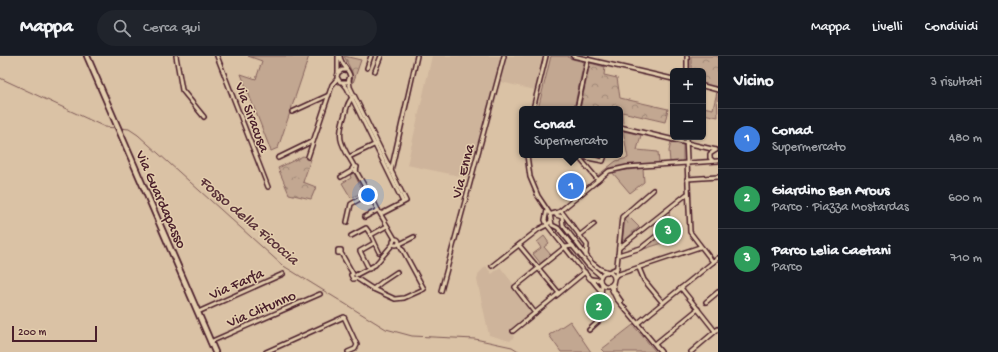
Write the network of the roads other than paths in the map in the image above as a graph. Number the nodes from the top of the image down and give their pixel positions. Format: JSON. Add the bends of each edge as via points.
{"nodes":[{"id":1,"x":87,"y":56,"type":"edge"},
{"id":2,"x":176,"y":56,"type":"edge"},
{"id":3,"x":217,"y":56,"type":"edge"},
{"id":4,"x":371,"y":56,"type":"edge"},
{"id":5,"x":381,"y":56,"type":"edge"},
{"id":6,"x":417,"y":56,"type":"edge"},
{"id":7,"x":504,"y":56,"type":"edge"},
{"id":8,"x":546,"y":56,"type":"edge"},
{"id":9,"x":574,"y":56,"type":"edge"},
{"id":10,"x":687,"y":56,"type":"edge"},
{"id":11,"x":337,"y":57,"type":"edge"},
{"id":12,"x":588,"y":59,"type":"junction"},
{"id":13,"x":367,"y":68,"type":"dead end"},
{"id":14,"x":687,"y":68,"type":"edge"},
{"id":15,"x":346,"y":70,"type":"junction"},
{"id":16,"x":375,"y":71,"type":"dead end"},
{"id":17,"x":338,"y":73,"type":"junction"},
{"id":18,"x":670,"y":78,"type":"edge"},
{"id":19,"x":337,"y":79,"type":"junction"},
{"id":20,"x":349,"y":80,"type":"junction"},
{"id":21,"x":343,"y":83,"type":"junction"},
{"id":22,"x":706,"y":87,"type":"edge"},
{"id":23,"x":718,"y":90,"type":"edge"},
{"id":24,"x":329,"y":95,"type":"junction"},
{"id":25,"x":353,"y":97,"type":"junction"},
{"id":26,"x":534,"y":106,"type":"edge"},
{"id":27,"x":578,"y":106,"type":"edge"},
{"id":28,"x":292,"y":112,"type":"dead end"},
{"id":29,"x":204,"y":116,"type":"dead end"},
{"id":30,"x":623,"y":128,"type":"edge"},
{"id":31,"x":313,"y":141,"type":"junction"},
{"id":32,"x":686,"y":142,"type":"junction"},
{"id":33,"x":375,"y":144,"type":"junction"},
{"id":34,"x":717,"y":150,"type":"edge"},
{"id":35,"x":308,"y":157,"type":"dead end"},
{"id":36,"x":349,"y":157,"type":"junction"},
{"id":37,"x":394,"y":157,"type":"junction"},
{"id":38,"x":278,"y":158,"type":"dead end"},
{"id":39,"x":527,"y":158,"type":"edge"},
{"id":40,"x":580,"y":158,"type":"edge"},
{"id":41,"x":587,"y":158,"type":"edge"},
{"id":42,"x":605,"y":158,"type":"edge"},
{"id":43,"x":386,"y":161,"type":"junction"},
{"id":44,"x":713,"y":161,"type":"junction"},
{"id":45,"x":718,"y":161,"type":"edge"},
{"id":46,"x":686,"y":164,"type":"junction"},
{"id":47,"x":354,"y":169,"type":"junction"},
{"id":48,"x":391,"y":172,"type":"junction"},
{"id":49,"x":341,"y":177,"type":"dead end"},
{"id":50,"x":718,"y":177,"type":"edge"},
{"id":51,"x":686,"y":179,"type":"junction"},
{"id":52,"x":598,"y":180,"type":"junction"},
{"id":53,"x":268,"y":187,"type":"dead end"},
{"id":54,"x":653,"y":190,"type":"dead end"},
{"id":55,"x":368,"y":194,"type":"junction"},
{"id":56,"x":687,"y":194,"type":"junction"},
{"id":57,"x":404,"y":202,"type":"junction"},
{"id":58,"x":378,"y":210,"type":"junction"},
{"id":59,"x":549,"y":212,"type":"junction"},
{"id":60,"x":559,"y":213,"type":"junction"},
{"id":61,"x":381,"y":214,"type":"junction"},
{"id":62,"x":365,"y":217,"type":"dead end"},
{"id":63,"x":551,"y":220,"type":"junction"},
{"id":64,"x":347,"y":222,"type":"dead end"},
{"id":65,"x":594,"y":224,"type":"dead end"},
{"id":66,"x":547,"y":225,"type":"junction"},
{"id":67,"x":563,"y":225,"type":"junction"},
{"id":68,"x":388,"y":226,"type":"junction"},
{"id":69,"x":558,"y":228,"type":"junction"},
{"id":70,"x":665,"y":229,"type":"dead end"},
{"id":71,"x":351,"y":236,"type":"dead end"},
{"id":72,"x":371,"y":236,"type":"junction"},
{"id":73,"x":579,"y":236,"type":"junction"},
{"id":74,"x":414,"y":237,"type":"dead end"},
{"id":75,"x":395,"y":239,"type":"junction"},
{"id":76,"x":374,"y":243,"type":"junction"},
{"id":77,"x":393,"y":244,"type":"junction"},
{"id":78,"x":400,"y":244,"type":"junction"},
{"id":79,"x":519,"y":244,"type":"junction"},
{"id":80,"x":579,"y":245,"type":"junction"},
{"id":81,"x":573,"y":246,"type":"junction"},
{"id":82,"x":587,"y":246,"type":"junction"},
{"id":83,"x":565,"y":247,"type":"junction"},
{"id":84,"x":700,"y":247,"type":"junction"},
{"id":85,"x":619,"y":248,"type":"junction"},
{"id":86,"x":379,"y":252,"type":"dead end"},
{"id":87,"x":341,"y":253,"type":"dead end"},
{"id":88,"x":618,"y":255,"type":"junction"},
{"id":89,"x":586,"y":256,"type":"junction"},
{"id":90,"x":718,"y":258,"type":"edge"},
{"id":91,"x":713,"y":262,"type":"junction"},
{"id":92,"x":492,"y":266,"type":"dead end"},
{"id":93,"x":538,"y":268,"type":"junction"},
{"id":94,"x":617,"y":268,"type":"junction"},
{"id":95,"x":639,"y":268,"type":"junction"},
{"id":96,"x":369,"y":269,"type":"junction"},
{"id":97,"x":397,"y":272,"type":"dead end"},
{"id":98,"x":585,"y":272,"type":"junction"},
{"id":99,"x":608,"y":272,"type":"junction"},
{"id":100,"x":283,"y":274,"type":"dead end"},
{"id":101,"x":355,"y":276,"type":"junction"},
{"id":102,"x":615,"y":276,"type":"junction"},
{"id":103,"x":590,"y":279,"type":"junction"},
{"id":104,"x":601,"y":280,"type":"junction"},
{"id":105,"x":610,"y":285,"type":"junction"},
{"id":106,"x":681,"y":288,"type":"junction"},
{"id":107,"x":373,"y":289,"type":"junction"},
{"id":108,"x":441,"y":291,"type":"dead end"},
{"id":109,"x":601,"y":291,"type":"junction"},
{"id":110,"x":718,"y":292,"type":"edge"},
{"id":111,"x":559,"y":293,"type":"junction"},
{"id":112,"x":320,"y":294,"type":"dead end"},
{"id":113,"x":706,"y":302,"type":"dead end"},
{"id":114,"x":663,"y":303,"type":"junction"},
{"id":115,"x":698,"y":309,"type":"junction"},
{"id":116,"x":198,"y":312,"type":"junction"},
{"id":117,"x":535,"y":313,"type":"junction"},
{"id":118,"x":638,"y":323,"type":"junction"},
{"id":119,"x":589,"y":330,"type":"dead end"},
{"id":120,"x":717,"y":330,"type":"edge"},
{"id":121,"x":513,"y":331,"type":"dead end"},
{"id":122,"x":210,"y":342,"type":"junction"},
{"id":123,"x":655,"y":344,"type":"junction"},
{"id":124,"x":215,"y":352,"type":"edge"},
{"id":125,"x":266,"y":352,"type":"edge"},
{"id":126,"x":348,"y":352,"type":"edge"},
{"id":127,"x":661,"y":352,"type":"edge"},
{"id":128,"x":690,"y":352,"type":"edge"}],
"edges":[{"from":1,"to":116,"type":"street","name":"Via Guardapasso"},
{"from":2,"to":29,"type":"street","via":[[182,90]]},
{"from":3,"to":53,"type":"street","name":"Via Siracusa"},
{"from":4,"to":13,"type":"street"},
{"from":5,"to":16,"type":"street"},
{"from":6,"to":37,"type":"street"},
{"from":7,"to":108,"type":"street","name":"Via Enna"},
{"from":8,"to":26,"type":"street"},
{"from":9,"to":12,"type":"street"},
{"from":10,"to":14,"type":"street"},
{"from":11,"to":15,"type":"street"},
{"from":11,"to":17,"type":"street"},
{"from":12,"to":18,"type":"street"},
{"from":12,"to":27,"type":"street"},
{"from":15,"to":17,"type":"street"},
{"from":15,"to":20,"type":"street","via":[[350,76]]},
{"from":17,"to":19,"type":"street"},
{"from":19,"to":21,"type":"street"},
{"from":19,"to":24,"type":"street"},
{"from":20,"to":21,"type":"street"},
{"from":20,"to":25,"type":"street"},
{"from":21,"to":25,"type":"street"},
{"from":22,"to":23,"type":"street"},
{"from":24,"to":28,"type":"street"},
{"from":24,"to":31,"type":"street"},
{"from":25,"to":33,"type":"street"},
{"from":25,"to":36,"type":"street","via":[[339,133]]},
{"from":30,"to":32,"type":"street"},
{"from":31,"to":35,"type":"street"},
{"from":31,"to":38,"type":"street"},
{"from":32,"to":34,"type":"street"},
{"from":32,"to":46,"type":"street"},
{"from":33,"to":36,"type":"street"},
{"from":33,"to":43,"type":"street"},
{"from":33,"to":57,"type":"street"},
{"from":34,"to":44,"type":"street","via":[[710,154]]},
{"from":36,"to":47,"type":"street"},
{"from":37,"to":43,"type":"street"},
{"from":37,"to":48,"type":"street"},
{"from":39,"to":59,"type":"street","via":[[530,177],[538,196]]},
{"from":40,"to":52,"type":"street"},
{"from":41,"to":42,"type":"street","via":[[604,162]]},
{"from":43,"to":48,"type":"street"},
{"from":44,"to":45,"type":"street"},
{"from":44,"to":46,"type":"street"},
{"from":46,"to":51,"type":"street"},
{"from":46,"to":52,"type":"street","via":[[627,167],[609,171]]},
{"from":47,"to":49,"type":"street"},
{"from":47,"to":55,"type":"street"},
{"from":48,"to":57,"type":"street"},
{"from":50,"to":51,"type":"street"},
{"from":51,"to":56,"type":"street"},
{"from":52,"to":60,"type":"street"},
{"from":54,"to":85,"type":"street","via":[[624,215]]},
{"from":55,"to":58,"type":"street"},
{"from":55,"to":64,"type":"street","via":[[351,204]]},
{"from":56,"to":84,"type":"street","via":[[690,232]]},
{"from":56,"to":85,"type":"street"},
{"from":57,"to":61,"type":"street"},
{"from":58,"to":61,"type":"street"},
{"from":58,"to":62,"type":"street"},
{"from":59,"to":60,"type":"street"},
{"from":59,"to":63,"type":"street"},
{"from":59,"to":66,"type":"street","via":[[545,219]]},
{"from":60,"to":63,"type":"street"},
{"from":60,"to":67,"type":"street"},
{"from":60,"to":73,"type":"street"},
{"from":61,"to":68,"type":"street"},
{"from":63,"to":66,"type":"street"},
{"from":63,"to":69,"type":"street","via":[[553,226]]},
{"from":65,"to":73,"type":"street"},
{"from":66,"to":79,"type":"street"},
{"from":66,"to":83,"type":"street"},
{"from":67,"to":69,"type":"street"},
{"from":67,"to":80,"type":"street"},
{"from":68,"to":72,"type":"street"},
{"from":68,"to":75,"type":"street"},
{"from":69,"to":81,"type":"street"},
{"from":70,"to":88,"type":"street","via":[[641,248]]},
{"from":71,"to":72,"type":"street","via":[[366,228]]},
{"from":72,"to":76,"type":"street"},
{"from":73,"to":82,"type":"street"},
{"from":74,"to":78,"type":"street"},
{"from":75,"to":77,"type":"street"},
{"from":75,"to":78,"type":"street"},
{"from":76,"to":86,"type":"street"},
{"from":76,"to":96,"type":"street","via":[[360,251]]},
{"from":77,"to":78,"type":"street"},
{"from":77,"to":96,"type":"street","via":[[379,262]]},
{"from":78,"to":107,"type":"street","via":[[424,289],[397,300]]},
{"from":79,"to":92,"type":"street"},
{"from":79,"to":93,"type":"street"},
{"from":80,"to":82,"type":"street"},
{"from":80,"to":89,"type":"street"},
{"from":81,"to":83,"type":"street"},
{"from":81,"to":104,"type":"street"},
{"from":82,"to":89,"type":"street"},
{"from":83,"to":93,"type":"street"},
{"from":83,"to":98,"type":"street"},
{"from":84,"to":91,"type":"street"},
{"from":84,"to":95,"type":"street"},
{"from":85,"to":88,"type":"street"},
{"from":87,"to":101,"type":"street"},
{"from":88,"to":94,"type":"street"},
{"from":89,"to":99,"type":"street","via":[[594,265]]},
{"from":90,"to":91,"type":"street"},
{"from":91,"to":106,"type":"street"},
{"from":93,"to":111,"type":"street"},
{"from":93,"to":117,"type":"street","via":[[515,287]]},
{"from":94,"to":99,"type":"street"},
{"from":94,"to":102,"type":"street"},
{"from":95,"to":102,"type":"street"},
{"from":95,"to":114,"type":"street","via":[[644,280]]},
{"from":96,"to":101,"type":"street"},
{"from":97,"to":107,"type":"street"},
{"from":98,"to":103,"type":"street"},
{"from":98,"to":111,"type":"street"},
{"from":99,"to":102,"type":"street"},
{"from":99,"to":104,"type":"street","via":[[604,273]]},
{"from":100,"to":116,"type":"street","name":"Via Farfa"},
{"from":101,"to":107,"type":"street"},
{"from":102,"to":105,"type":"street"},
{"from":103,"to":104,"type":"street"},
{"from":103,"to":109,"type":"street"},
{"from":104,"to":105,"type":"street"},
{"from":104,"to":109,"type":"street"},
{"from":105,"to":109,"type":"street"},
{"from":105,"to":118,"type":"street","via":[[615,297]]},
{"from":106,"to":114,"type":"street"},
{"from":106,"to":115,"type":"street"},
{"from":109,"to":119,"type":"street","via":[[611,310]]},
{"from":110,"to":113,"type":"street"},
{"from":111,"to":117,"type":"street"},
{"from":112,"to":122,"type":"street","name":"Via Clitunno"},
{"from":114,"to":118,"type":"street"},
{"from":115,"to":120,"type":"street"},
{"from":115,"to":123,"type":"street"},
{"from":116,"to":122,"type":"street","name":"Via Guardapasso"},
{"from":117,"to":121,"type":"street"},
{"from":118,"to":123,"type":"street"},
{"from":120,"to":128,"type":"street"},
{"from":122,"to":124,"type":"street","name":"Via Guardapasso"},
{"from":123,"to":127,"type":"street"},
{"from":125,"to":126,"type":"street","via":[[344,317],[357,345]]}]}
